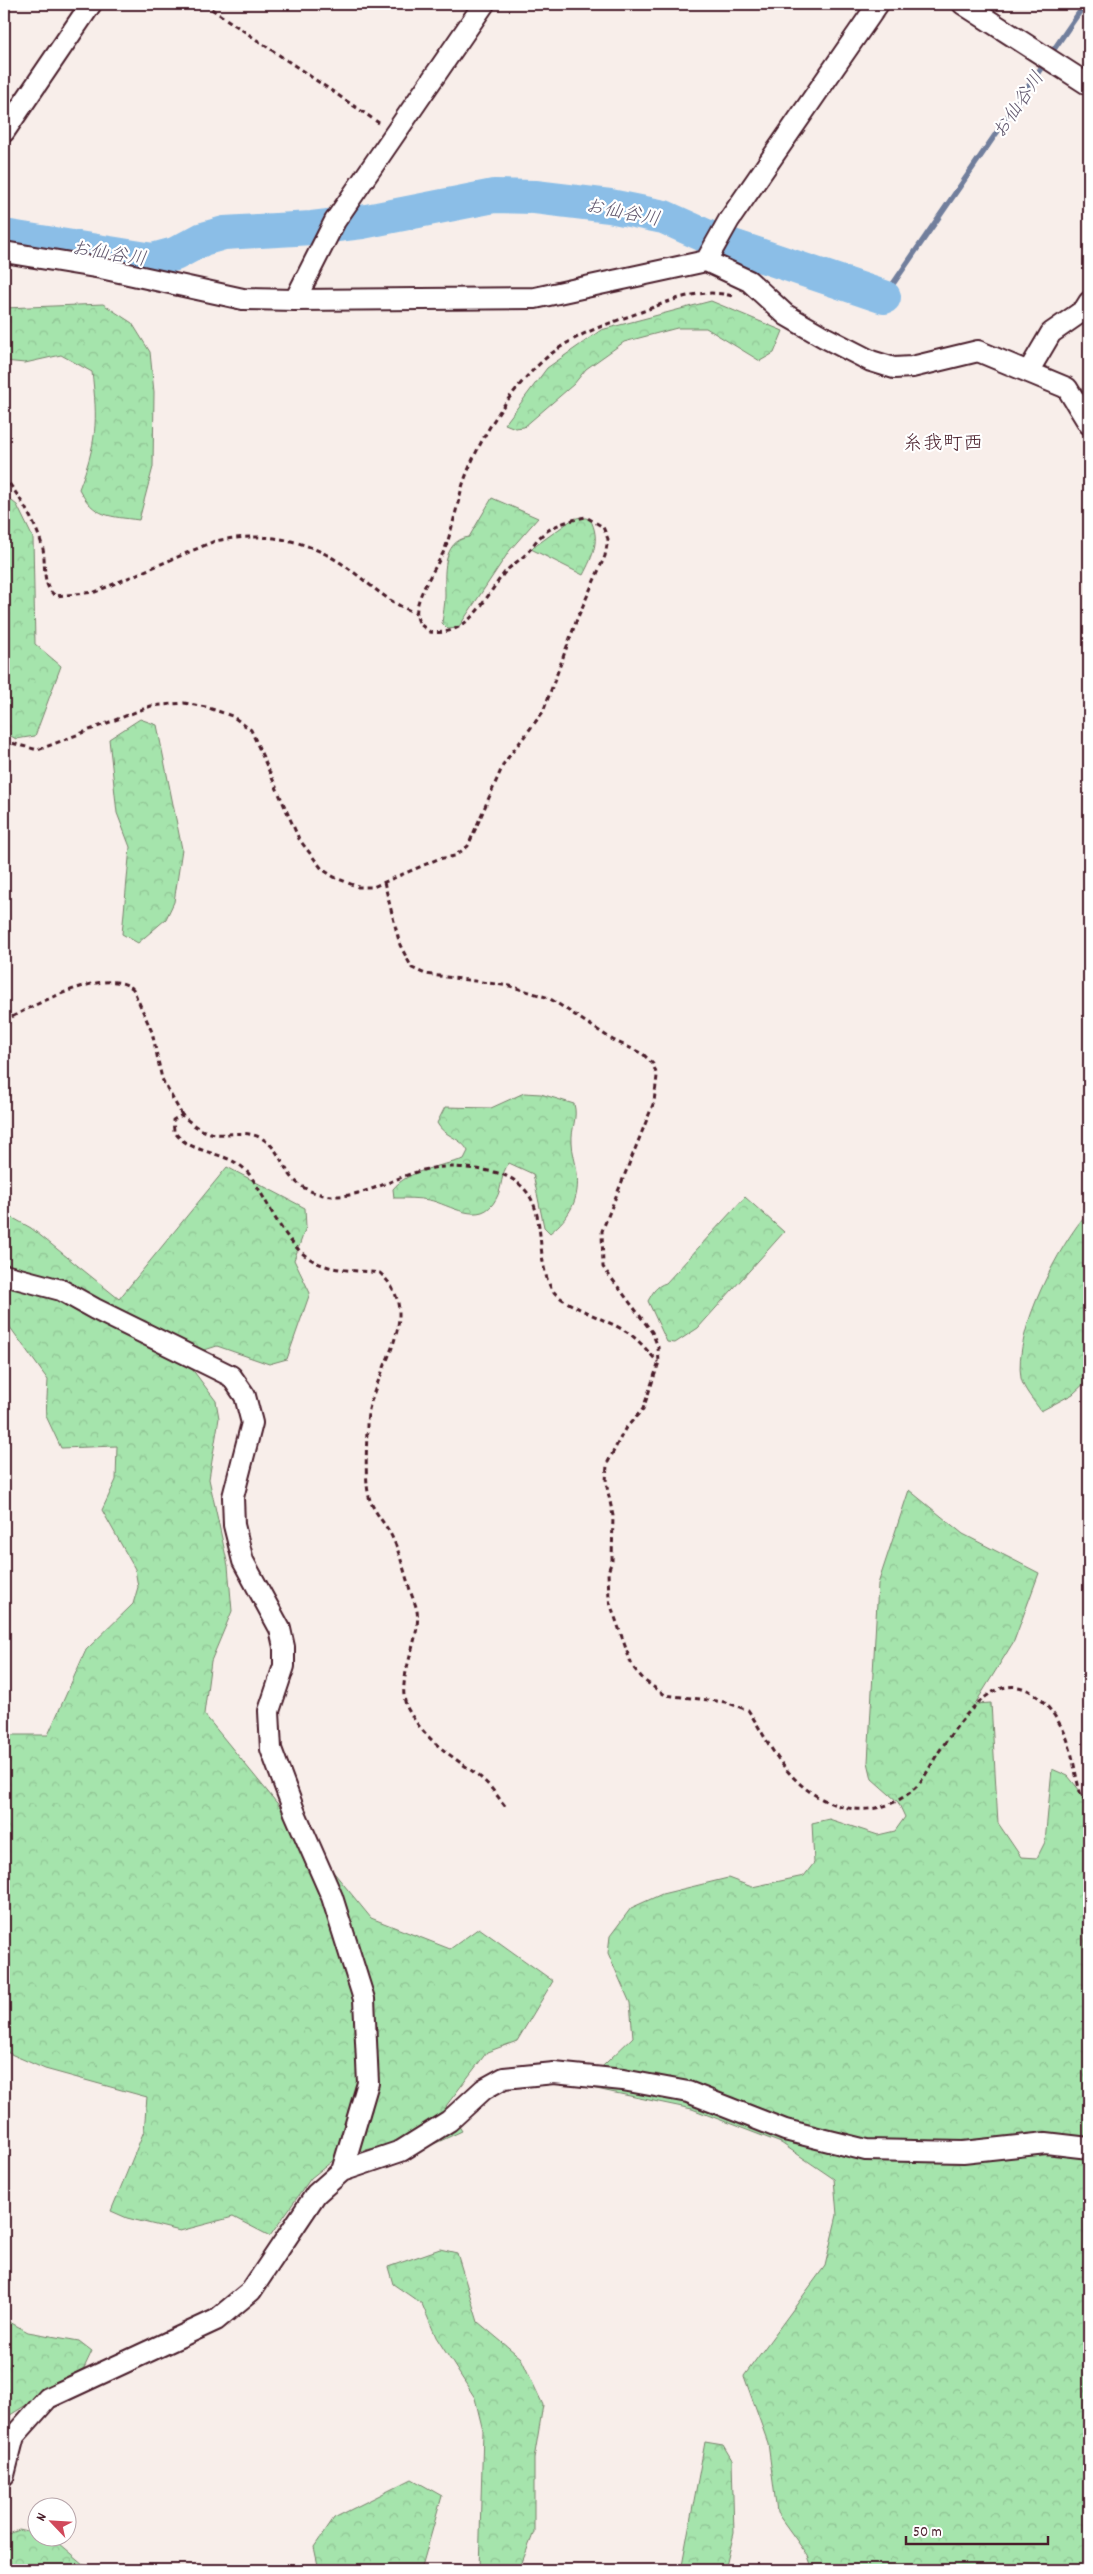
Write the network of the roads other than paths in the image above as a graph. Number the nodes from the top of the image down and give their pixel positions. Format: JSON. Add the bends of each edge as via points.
{"nodes":[{"id":1,"x":91,"y":4,"type":"edge"},
{"id":2,"x":484,"y":4,"type":"edge"},
{"id":3,"x":878,"y":4,"type":"edge"},
{"id":4,"x":963,"y":4,"type":"edge"},
{"id":5,"x":1089,"y":85,"type":"edge"},
{"id":6,"x":4,"y":132,"type":"edge"},
{"id":7,"x":4,"y":252,"type":"edge"},
{"id":8,"x":706,"y":261,"type":"junction"},
{"id":9,"x":295,"y":300,"type":"junction"},
{"id":10,"x":1089,"y":302,"type":"edge"},
{"id":11,"x":1028,"y":372,"type":"junction"},
{"id":12,"x":1089,"y":424,"type":"edge"},
{"id":13,"x":4,"y":1274,"type":"edge"},
{"id":14,"x":1089,"y":2148,"type":"edge"},
{"id":15,"x":342,"y":2171,"type":"junction"},
{"id":16,"x":4,"y":2475,"type":"edge"}],
"edges":[{"from":1,"to":6,"type":"street"},
{"from":2,"to":9,"type":"street","via":[[335,221]]},
{"from":3,"to":8,"type":"street","via":[[729,220]]},
{"from":4,"to":5,"type":"street"},
{"from":7,"to":9,"type":"street","via":[[119,272],[243,299]]},
{"from":8,"to":9,"type":"street","via":[[535,298]]},
{"from":8,"to":11,"type":"street","via":[[749,281],[786,315],[872,361],[894,368],[912,367],[978,351]]},
{"from":10,"to":11,"type":"street","via":[[1084,310],[1051,333]]},
{"from":11,"to":12,"type":"street","via":[[1067,388]]},
{"from":13,"to":15,"type":"street","via":[[61,1290],[231,1376],[245,1396],[252,1423],[233,1497],[234,1525],[243,1561],[280,1629],[284,1647],[284,1666],[270,1711],[271,1749],[332,1897],[364,1998],[368,2083]]},
{"from":14,"to":15,"type":"street","via":[[1046,2144],[963,2152],[866,2150],[785,2130],[688,2092],[624,2080],[554,2073],[504,2078],[484,2089],[449,2121],[401,2152]]},
{"from":15,"to":16,"type":"street","via":[[316,2194],[251,2291],[216,2320],[48,2398],[14,2436]]}]}
